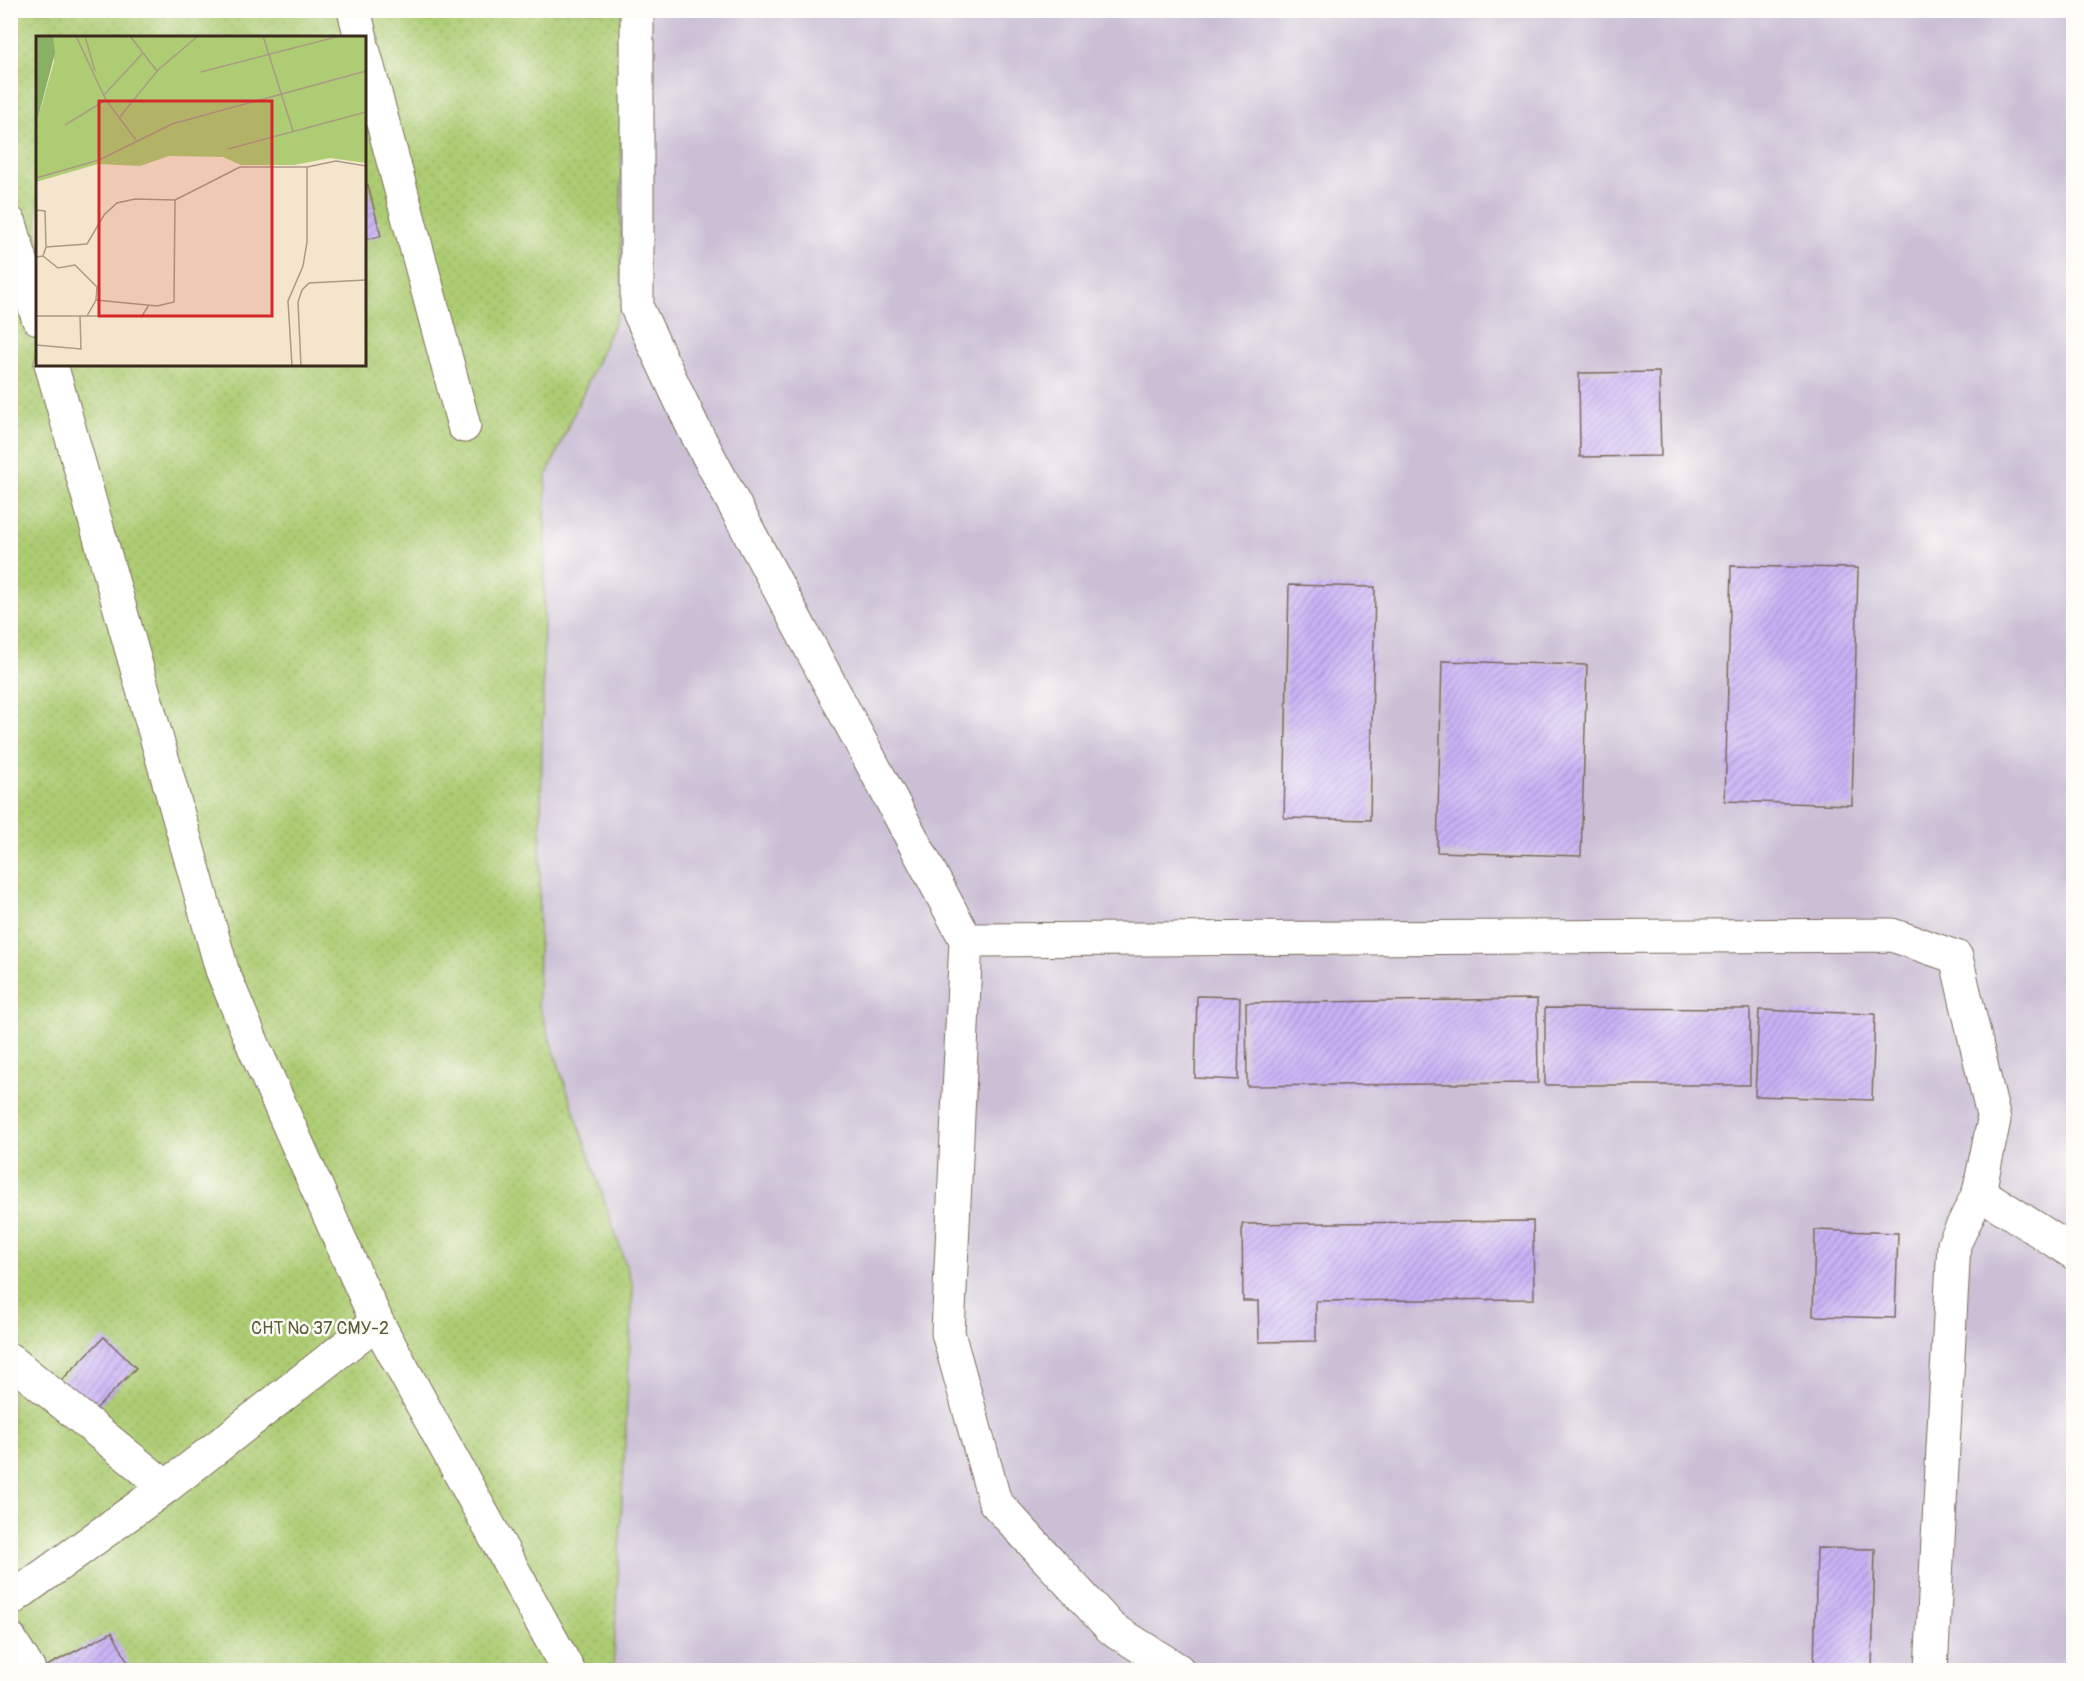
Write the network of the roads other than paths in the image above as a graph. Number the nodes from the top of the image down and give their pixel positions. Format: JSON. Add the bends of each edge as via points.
{"nodes":[{"id":1,"x":354,"y":10,"type":"edge"},
{"id":2,"x":637,"y":10,"type":"edge"},
{"id":3,"x":360,"y":36,"type":"edge"},
{"id":4,"x":366,"y":59,"type":"edge"},
{"id":5,"x":10,"y":223,"type":"edge"},
{"id":6,"x":36,"y":311,"type":"edge"},
{"id":7,"x":52,"y":366,"type":"edge"},
{"id":8,"x":464,"y":426,"type":"dead end"},
{"id":9,"x":966,"y":940,"type":"junction"},
{"id":10,"x":1979,"y":1192,"type":"junction"},
{"id":11,"x":2073,"y":1253,"type":"edge"},
{"id":12,"x":377,"y":1322,"type":"junction"},
{"id":13,"x":10,"y":1360,"type":"edge"},
{"id":14,"x":166,"y":1487,"type":"junction"},
{"id":15,"x":10,"y":1600,"type":"edge"},
{"id":16,"x":10,"y":1639,"type":"edge"},
{"id":17,"x":29,"y":1671,"type":"edge"},
{"id":18,"x":568,"y":1671,"type":"edge"},
{"id":19,"x":1178,"y":1671,"type":"edge"},
{"id":20,"x":1931,"y":1671,"type":"edge"}],
"edges":[{"from":1,"to":3,"type":"lane"},
{"from":2,"to":9,"type":"lane","via":[[637,308],[693,427]]},
{"from":4,"to":8,"type":"lane"},
{"from":5,"to":6,"type":"lane"},
{"from":7,"to":12,"type":"lane","via":[[222,970]]},
{"from":9,"to":10,"type":"lane","via":[[1892,935],[1956,957],[1994,1120]]},
{"from":9,"to":19,"type":"lane","via":[[948,1333],[994,1502],[1111,1628]]},
{"from":10,"to":11,"type":"lane"},
{"from":10,"to":20,"type":"lane","via":[[1954,1244]]},
{"from":12,"to":14,"type":"lane"},
{"from":12,"to":18,"type":"lane"},
{"from":13,"to":14,"type":"lane"},
{"from":14,"to":15,"type":"lane"},
{"from":16,"to":17,"type":"lane"}]}
